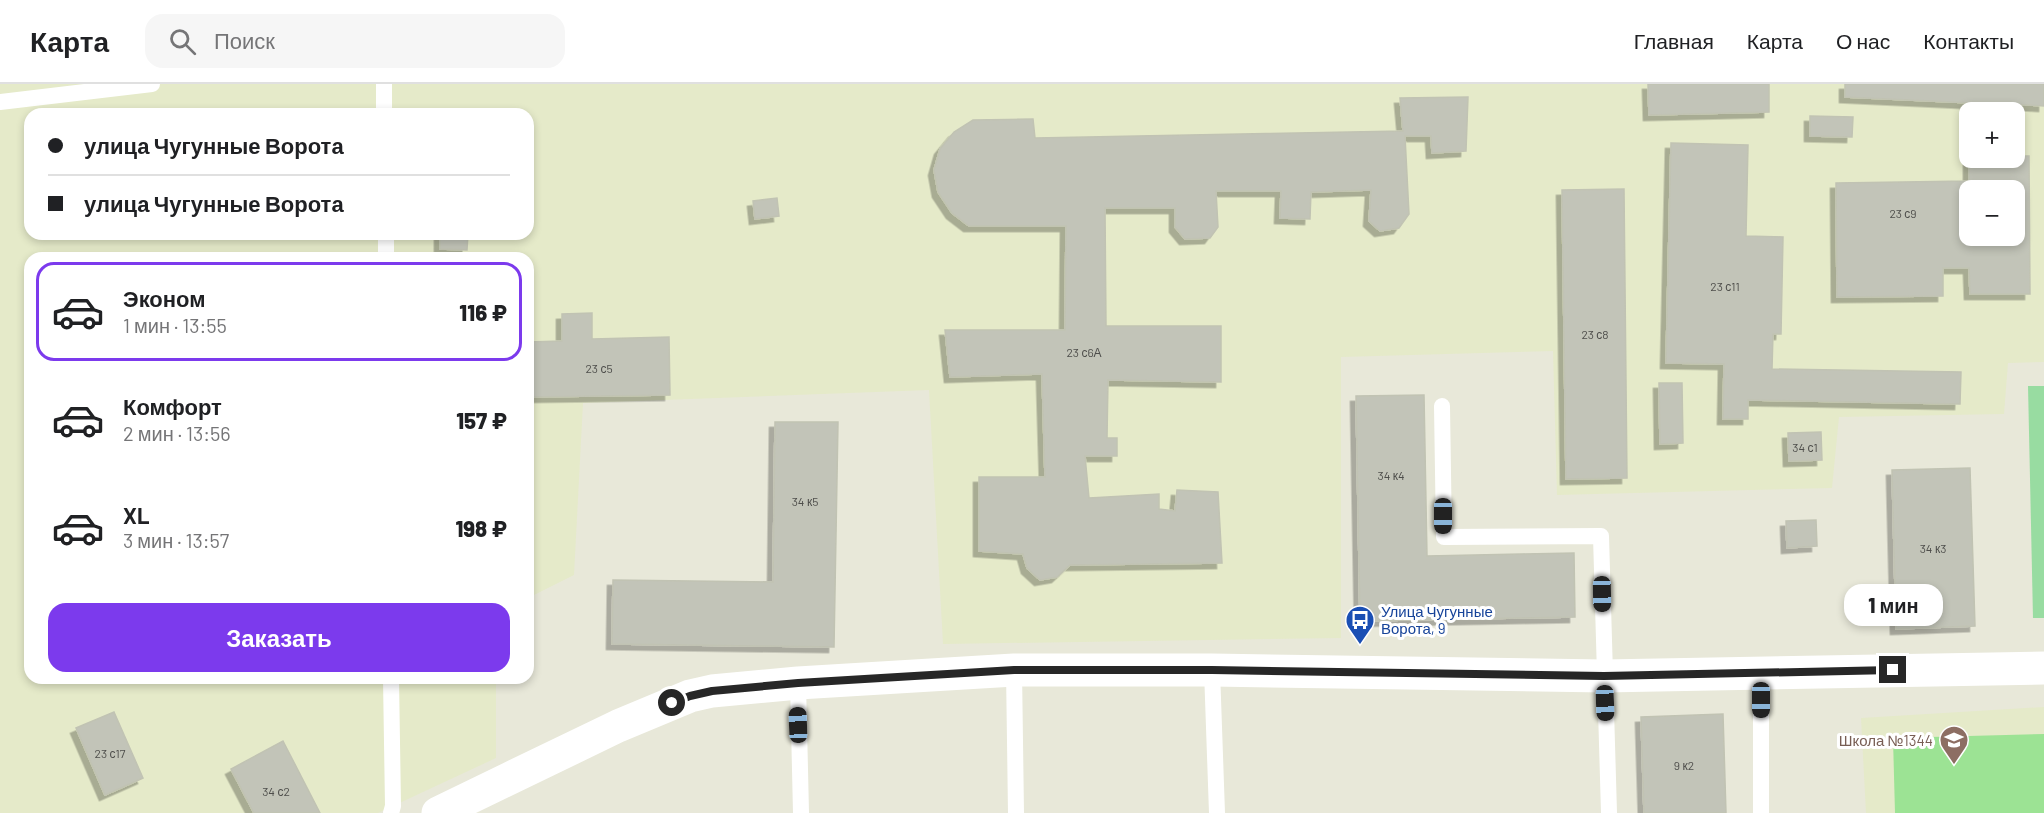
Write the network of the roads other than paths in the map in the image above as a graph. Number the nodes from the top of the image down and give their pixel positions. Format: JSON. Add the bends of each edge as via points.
{"nodes":[{"id":1,"x":152,"y":84,"type":"edge"},
{"id":2,"x":384,"y":84,"type":"edge"},
{"id":3,"x":0,"y":102,"type":"edge"},
{"id":4,"x":384,"y":108,"type":"edge"},
{"id":5,"x":1442,"y":406,"type":"dead end"},
{"id":6,"x":2044,"y":668,"type":"edge"},
{"id":7,"x":1014,"y":670,"type":"junction"},
{"id":8,"x":1212,"y":670,"type":"junction"},
{"id":9,"x":1761,"y":672,"type":"junction"},
{"id":10,"x":1604,"y":676,"type":"junction"},
{"id":11,"x":798,"y":683,"type":"junction"},
{"id":12,"x":392,"y":684,"type":"edge"},
{"id":13,"x":392,"y":813,"type":"edge"},
{"id":14,"x":438,"y":813,"type":"edge"},
{"id":15,"x":801,"y":813,"type":"edge"},
{"id":16,"x":1017,"y":813,"type":"edge"},
{"id":17,"x":1217,"y":813,"type":"edge"},
{"id":18,"x":1609,"y":813,"type":"edge"},
{"id":19,"x":1761,"y":813,"type":"edge"}],
"edges":[{"from":1,"to":3,"type":"lane"},
{"from":2,"to":4,"type":"lane"},
{"from":5,"to":10,"type":"lane","via":[[1443,537],[1601,536]]},
{"from":6,"to":9,"type":"street"},
{"from":7,"to":8,"type":"street"},
{"from":7,"to":11,"type":"street"},
{"from":7,"to":16,"type":"lane"},
{"from":8,"to":10,"type":"street"},
{"from":8,"to":17,"type":"lane"},
{"from":9,"to":10,"type":"street"},
{"from":9,"to":19,"type":"lane"},
{"from":10,"to":18,"type":"lane"},
{"from":11,"to":14,"type":"street","via":[[690,696],[618,726]]},
{"from":11,"to":15,"type":"lane"},
{"from":12,"to":13,"type":"lane"}]}
